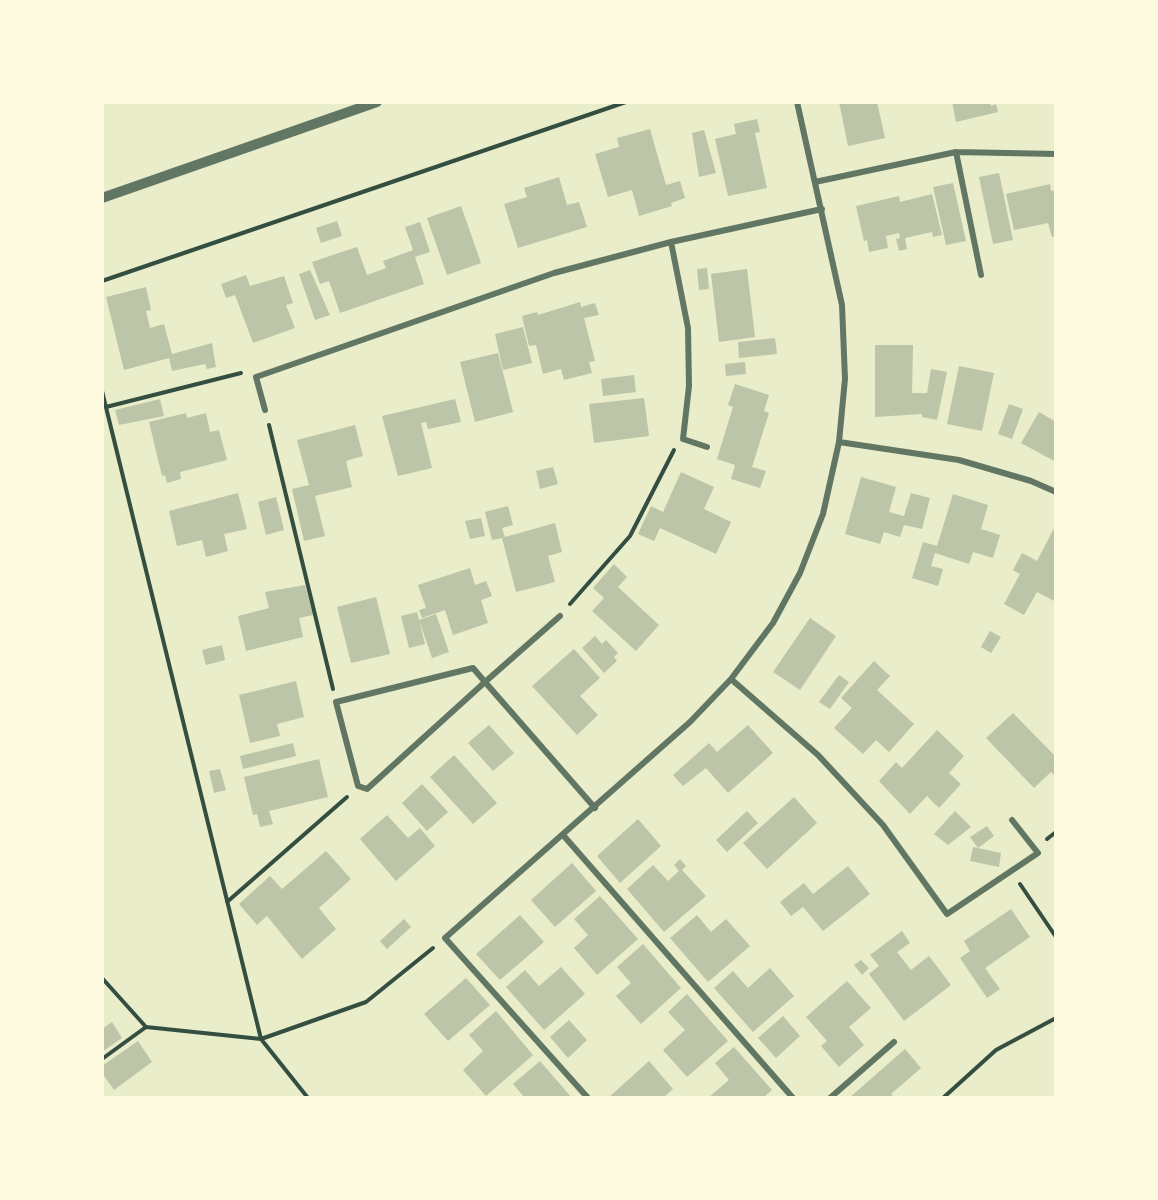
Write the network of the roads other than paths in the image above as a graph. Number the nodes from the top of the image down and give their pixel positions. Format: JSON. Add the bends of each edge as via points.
{"nodes":[{"id":1,"x":377,"y":102,"type":"edge"},
{"id":2,"x":797,"y":102,"type":"edge"},
{"id":3,"x":956,"y":152,"type":"junction"},
{"id":4,"x":1056,"y":154,"type":"edge"},
{"id":5,"x":816,"y":182,"type":"junction"},
{"id":6,"x":102,"y":198,"type":"edge"},
{"id":7,"x":822,"y":209,"type":"junction"},
{"id":8,"x":671,"y":242,"type":"junction"},
{"id":9,"x":981,"y":275,"type":"dead end"},
{"id":10,"x":265,"y":410,"type":"road end"},
{"id":11,"x":839,"y":442,"type":"junction"},
{"id":12,"x":707,"y":447,"type":"dead end"},
{"id":13,"x":1056,"y":492,"type":"edge"},
{"id":14,"x":560,"y":616,"type":"road end"},
{"id":15,"x":731,"y":679,"type":"junction"},
{"id":16,"x":485,"y":682,"type":"junction"},
{"id":17,"x":595,"y":808,"type":"junction"},
{"id":18,"x":1012,"y":820,"type":"dead end"},
{"id":19,"x":563,"y":835,"type":"junction"},
{"id":20,"x":894,"y":1042,"type":"dead end"},
{"id":21,"x":588,"y":1098,"type":"edge"},
{"id":22,"x":793,"y":1098,"type":"edge"},
{"id":23,"x":830,"y":1098,"type":"edge"}],
"edges":[{"from":1,"to":6,"type":"street"},
{"from":2,"to":5,"type":"street"},
{"from":3,"to":4,"type":"street"},
{"from":3,"to":5,"type":"street"},
{"from":3,"to":9,"type":"street"},
{"from":5,"to":7,"type":"street"},
{"from":7,"to":8,"type":"street"},
{"from":7,"to":11,"type":"street","via":[[842,305],[845,379]]},
{"from":8,"to":10,"type":"street","via":[[554,273],[256,377]]},
{"from":8,"to":12,"type":"street","via":[[688,328],[689,386],[683,439]]},
{"from":11,"to":13,"type":"street","via":[[959,460]]},
{"from":11,"to":15,"type":"street","via":[[823,514],[800,573],[773,623]]},
{"from":14,"to":16,"type":"street"},
{"from":15,"to":17,"type":"street"},
{"from":15,"to":18,"type":"street","via":[[818,755],[883,825],[948,914],[1038,853]]},
{"from":16,"to":16,"type":"street","via":[[367,789],[358,786],[336,702],[473,668]]},
{"from":16,"to":17,"type":"street"},
{"from":17,"to":19,"type":"street"},
{"from":19,"to":21,"type":"street","via":[[445,938]]},
{"from":19,"to":22,"type":"street"},
{"from":20,"to":23,"type":"street"}]}
